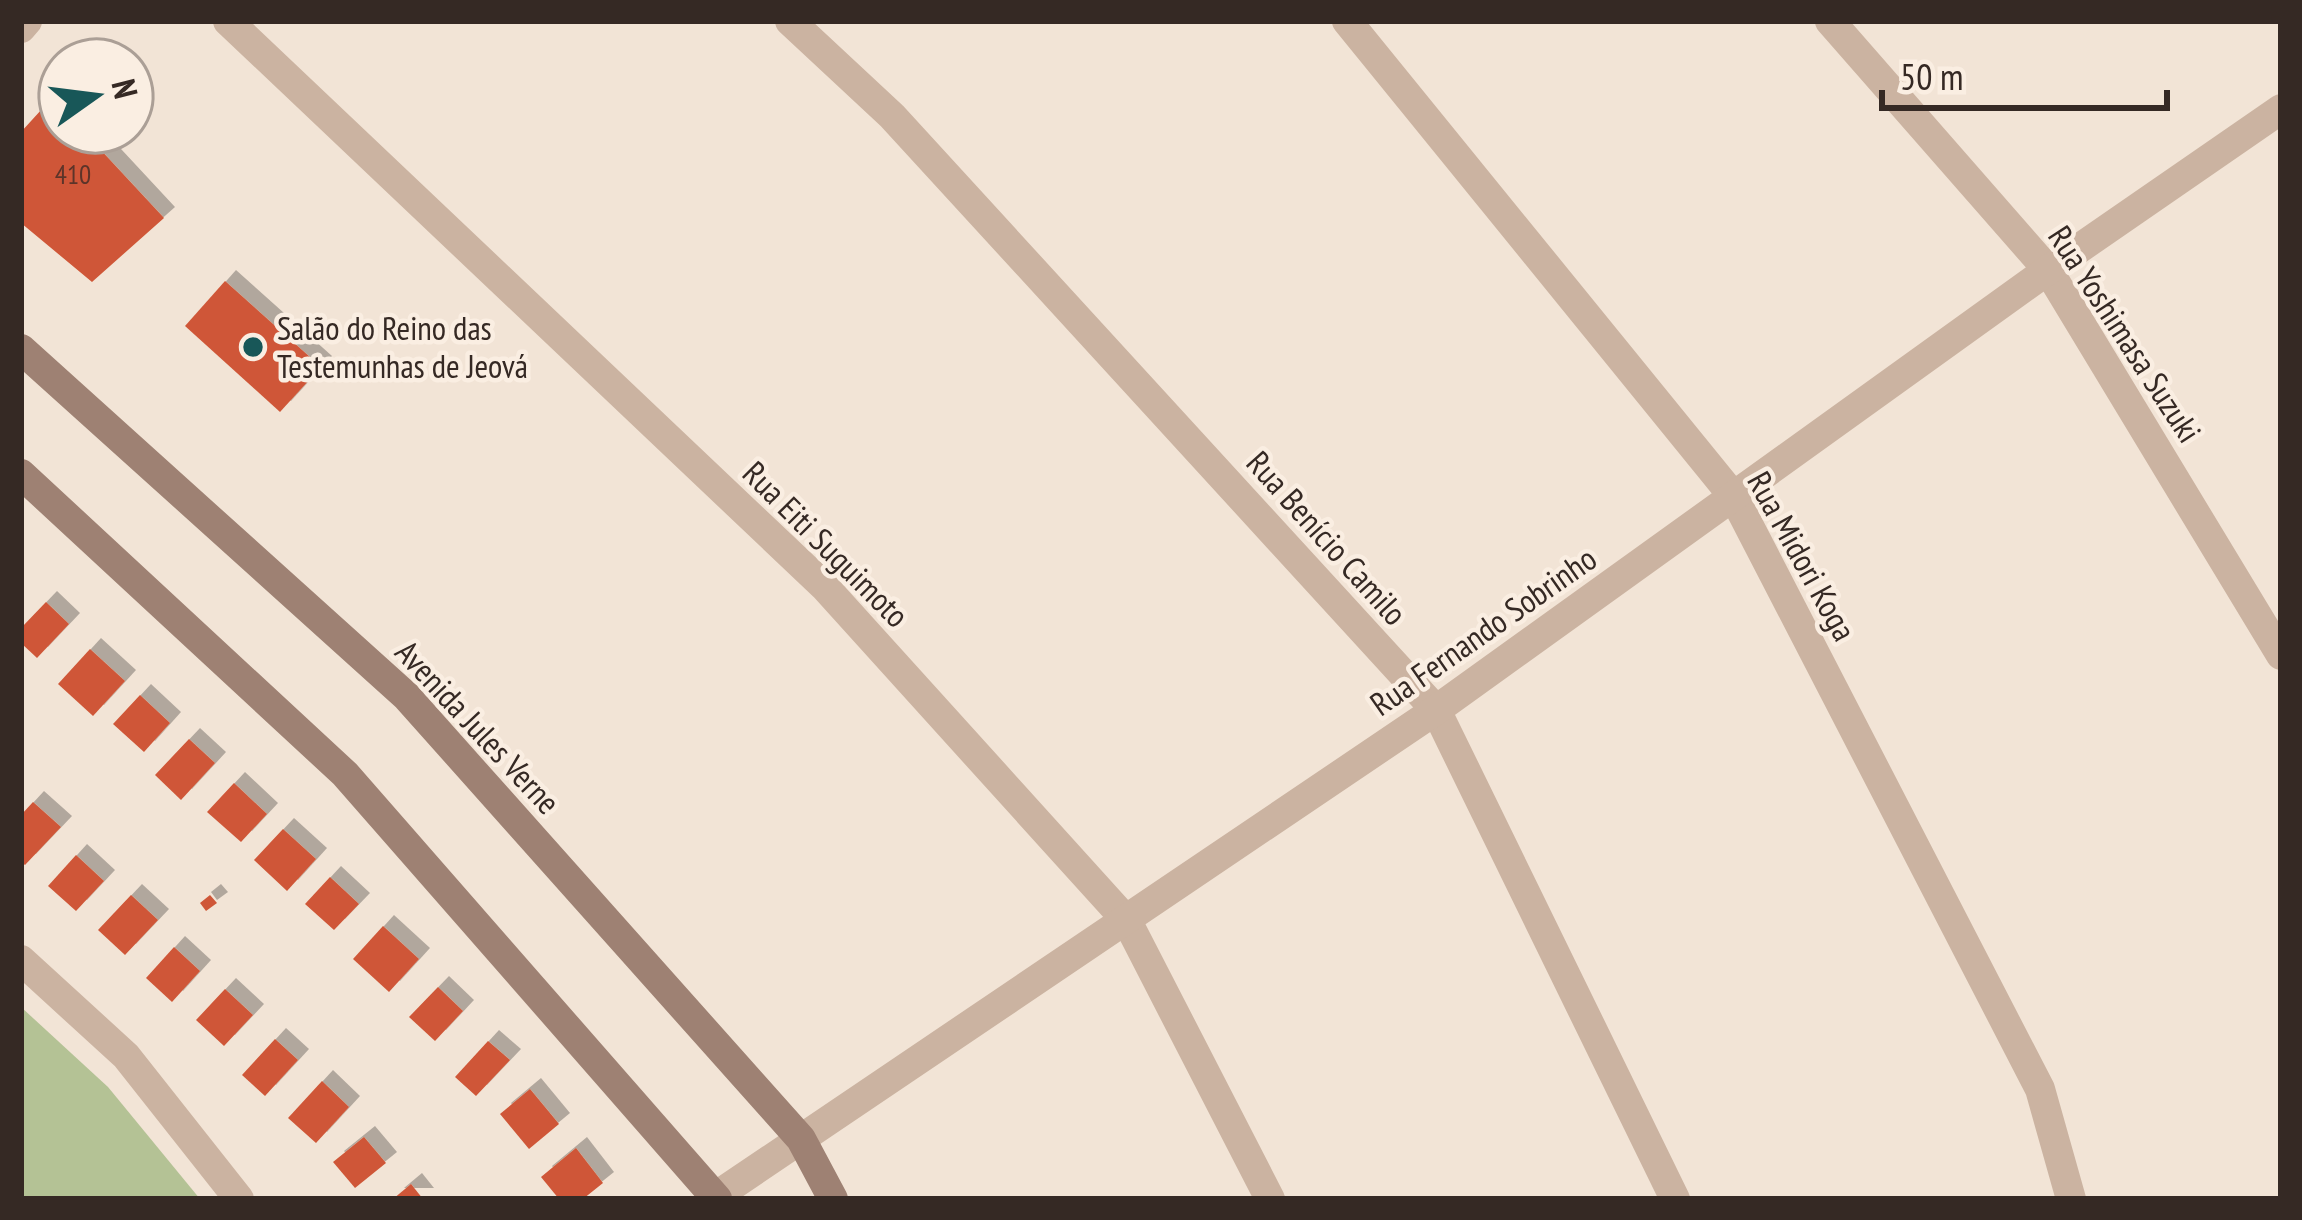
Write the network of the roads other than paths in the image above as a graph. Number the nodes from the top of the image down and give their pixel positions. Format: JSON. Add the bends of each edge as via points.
{"nodes":[{"id":1,"x":27,"y":21,"type":"edge"},
{"id":2,"x":228,"y":21,"type":"edge"},
{"id":3,"x":790,"y":21,"type":"edge"},
{"id":4,"x":1347,"y":21,"type":"edge"},
{"id":5,"x":1830,"y":21,"type":"edge"},
{"id":6,"x":21,"y":28,"type":"edge"},
{"id":7,"x":2281,"y":109,"type":"edge"},
{"id":8,"x":2048,"y":269,"type":"junction"},
{"id":9,"x":21,"y":349,"type":"edge"},
{"id":10,"x":21,"y":474,"type":"edge"},
{"id":11,"x":1734,"y":497,"type":"junction"},
{"id":12,"x":2281,"y":655,"type":"edge"},
{"id":13,"x":1436,"y":710,"type":"junction"},
{"id":14,"x":1127,"y":921,"type":"junction"},
{"id":15,"x":21,"y":960,"type":"edge"},
{"id":16,"x":801,"y":1139,"type":"junction"},
{"id":17,"x":715,"y":1198,"type":"edge"},
{"id":18,"x":239,"y":1199,"type":"edge"},
{"id":19,"x":833,"y":1199,"type":"edge"},
{"id":20,"x":1270,"y":1199,"type":"edge"},
{"id":21,"x":1675,"y":1199,"type":"edge"},
{"id":22,"x":2071,"y":1199,"type":"edge"}],
"edges":[{"from":1,"to":6,"type":"street"},
{"from":2,"to":14,"type":"street","name":"Rua Eiti Suguimoto","via":[[824,586]]},
{"from":3,"to":13,"type":"street","name":"Rua Benício Camilo","via":[[892,116]]},
{"from":4,"to":11,"type":"street","name":"Rua Midori Koga"},
{"from":5,"to":8,"type":"street","name":"Rua Yoshimasa Suzuki"},
{"from":7,"to":8,"type":"street","name":"Rua Fernando Sobrinho"},
{"from":8,"to":11,"type":"street","name":"Rua Fernando Sobrinho"},
{"from":8,"to":12,"type":"street","name":"Rua Yoshimasa Suzuki"},
{"from":9,"to":16,"type":"main road","name":"Avenida Jules Verne","via":[[406,696]]},
{"from":10,"to":17,"type":"main road","via":[[345,774]]},
{"from":11,"to":13,"type":"street","name":"Rua Fernando Sobrinho"},
{"from":11,"to":22,"type":"street","name":"Rua Midori Koga","via":[[2040,1089]]},
{"from":13,"to":14,"type":"street","name":"Rua Fernando Sobrinho"},
{"from":13,"to":21,"type":"street","name":"Rua Benício Camilo"},
{"from":14,"to":16,"type":"street","name":"Rua Fernando Sobrinho"},
{"from":14,"to":20,"type":"street","name":"Rua Eiti Suguimoto"},
{"from":15,"to":18,"type":"street","via":[[126,1056]]},
{"from":16,"to":17,"type":"street","name":"Rua Fernando Sobrinho"},
{"from":16,"to":19,"type":"main road","name":"Avenida Jules Verne"}]}
